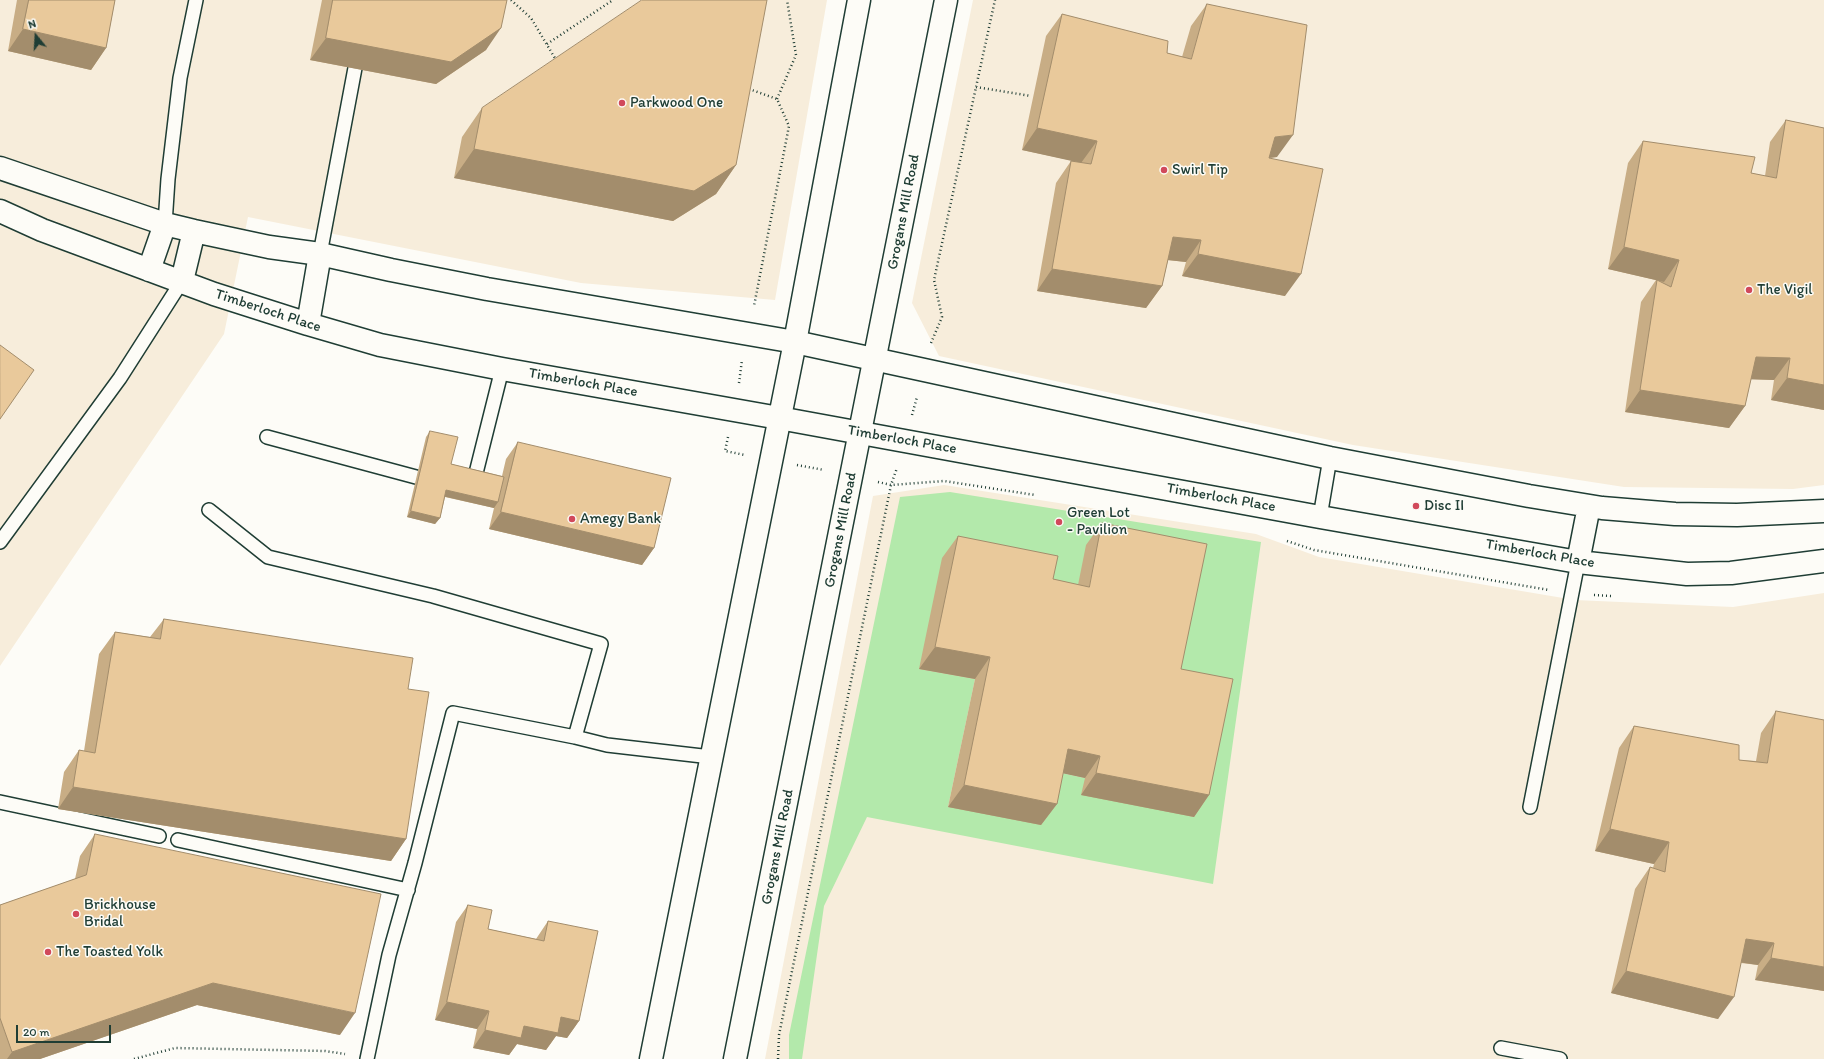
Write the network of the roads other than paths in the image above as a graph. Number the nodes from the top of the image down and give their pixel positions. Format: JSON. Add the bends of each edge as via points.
{"nodes":[{"id":1,"x":196,"y":0,"type":"edge"},
{"id":2,"x":859,"y":0,"type":"edge"},
{"id":3,"x":946,"y":0,"type":"edge"},
{"id":4,"x":354,"y":68,"type":"edge"},
{"id":5,"x":0,"y":168,"type":"edge"},
{"id":6,"x":0,"y":211,"type":"edge"},
{"id":7,"x":164,"y":224,"type":"junction"},
{"id":8,"x":194,"y":231,"type":"junction"},
{"id":9,"x":320,"y":254,"type":"junction"},
{"id":10,"x":149,"y":270,"type":"junction"},
{"id":11,"x":182,"y":282,"type":"junction"},
{"id":12,"x":308,"y":324,"type":"junction"},
{"id":13,"x":795,"y":342,"type":"junction"},
{"id":14,"x":875,"y":359,"type":"junction"},
{"id":15,"x":502,"y":369,"type":"junction"},
{"id":16,"x":779,"y":418,"type":"junction"},
{"id":17,"x":860,"y":432,"type":"junction"},
{"id":18,"x":267,"y":437,"type":"dead end"},
{"id":19,"x":1330,"y":458,"type":"junction"},
{"id":20,"x":416,"y":477,"type":"dead end"},
{"id":21,"x":475,"y":477,"type":"edge"},
{"id":22,"x":1589,"y":506,"type":"junction"},
{"id":23,"x":209,"y":510,"type":"dead end"},
{"id":24,"x":1824,"y":511,"type":"edge"},
{"id":25,"x":1320,"y":517,"type":"junction"},
{"id":26,"x":0,"y":542,"type":"edge"},
{"id":27,"x":1824,"y":561,"type":"edge"},
{"id":28,"x":1578,"y":562,"type":"junction"},
{"id":29,"x":575,"y":737,"type":"junction"},
{"id":30,"x":711,"y":757,"type":"junction"},
{"id":31,"x":0,"y":802,"type":"edge"},
{"id":32,"x":1530,"y":807,"type":"dead end"},
{"id":33,"x":158,"y":836,"type":"dead end"},
{"id":34,"x":178,"y":840,"type":"dead end"},
{"id":35,"x":408,"y":890,"type":"junction"},
{"id":36,"x":1501,"y":1048,"type":"dead end"},
{"id":37,"x":367,"y":1059,"type":"edge"},
{"id":38,"x":651,"y":1059,"type":"edge"},
{"id":39,"x":735,"y":1059,"type":"edge"},
{"id":40,"x":1560,"y":1059,"type":"edge"}],
"edges":[{"from":1,"to":7,"type":"lane","via":[[180,78]]},
{"from":2,"to":13,"type":"street"},
{"from":3,"to":14,"type":"street","name":"Grogans Mill Road"},
{"from":4,"to":9,"type":"lane"},
{"from":5,"to":7,"type":"street"},
{"from":6,"to":10,"type":"street","name":"Timberloch Place","via":[[42,230]]},
{"from":7,"to":8,"type":"street"},
{"from":7,"to":10,"type":"street"},
{"from":8,"to":9,"type":"street","via":[[269,247]]},
{"from":8,"to":11,"type":"street"},
{"from":9,"to":12,"type":"street"},
{"from":9,"to":13,"type":"street","via":[[487,290]]},
{"from":10,"to":11,"type":"street","name":"Timberloch Place"},
{"from":11,"to":12,"type":"street","name":"Timberloch Place"},
{"from":11,"to":26,"type":"lane","via":[[120,378]]},
{"from":12,"to":15,"type":"street","name":"Timberloch Place","via":[[380,345]]},
{"from":13,"to":14,"type":"street"},
{"from":13,"to":16,"type":"street"},
{"from":14,"to":17,"type":"street","name":"Grogans Mill Road"},
{"from":14,"to":19,"type":"street"},
{"from":15,"to":16,"type":"street","name":"Timberloch Place"},
{"from":15,"to":21,"type":"lane"},
{"from":16,"to":17,"type":"street","name":"Timberloch Place"},
{"from":16,"to":30,"type":"street"},
{"from":17,"to":25,"type":"street","name":"Timberloch Place"},
{"from":17,"to":39,"type":"street","name":"Grogans Mill Road"},
{"from":18,"to":20,"type":"lane"},
{"from":19,"to":22,"type":"street"},
{"from":19,"to":25,"type":"lane"},
{"from":22,"to":24,"type":"street","via":[[1675,514],[1737,515]]},
{"from":22,"to":28,"type":"street"},
{"from":23,"to":29,"type":"lane","via":[[268,556],[433,596],[601,644]]},
{"from":25,"to":28,"type":"street","name":"Timberloch Place"},
{"from":27,"to":28,"type":"street","name":"Timberloch Place","via":[[1731,573],[1687,574]]},
{"from":28,"to":32,"type":"lane"},
{"from":29,"to":30,"type":"lane","via":[[607,745]]},
{"from":29,"to":35,"type":"lane","via":[[453,713]]},
{"from":30,"to":38,"type":"street"},
{"from":31,"to":33,"type":"lane"},
{"from":34,"to":35,"type":"lane"},
{"from":35,"to":37,"type":"lane","via":[[389,955]]},
{"from":36,"to":40,"type":"lane"}]}
